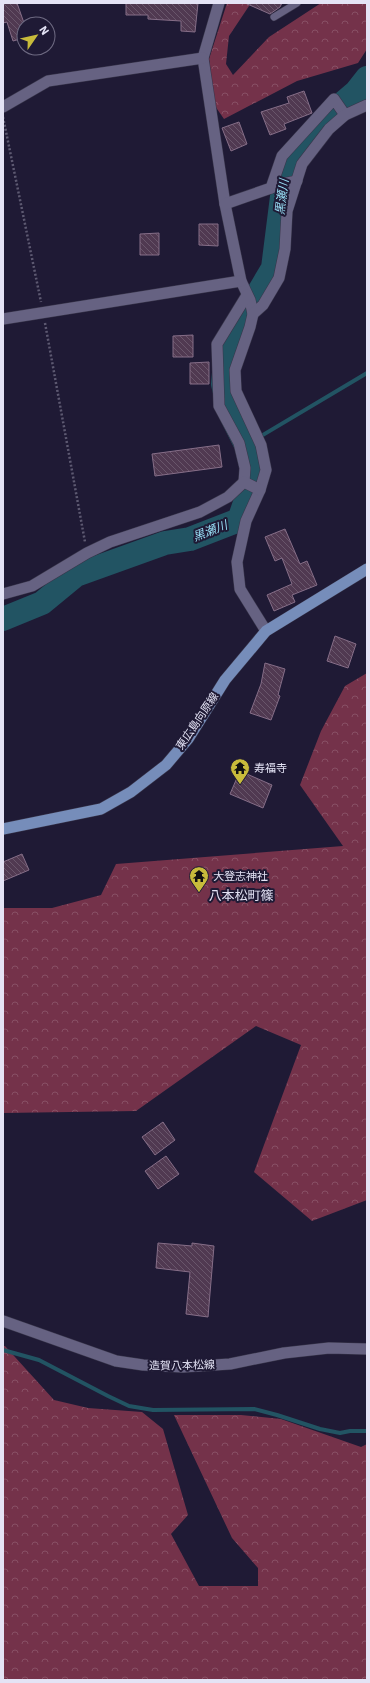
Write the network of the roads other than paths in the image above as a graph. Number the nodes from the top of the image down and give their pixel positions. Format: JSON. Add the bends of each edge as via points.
{"nodes":[{"id":1,"x":219,"y":3,"type":"edge"},
{"id":2,"x":297,"y":3,"type":"edge"},
{"id":3,"x":274,"y":17,"type":"dead end"},
{"id":4,"x":203,"y":58,"type":"junction"},
{"id":5,"x":3,"y":107,"type":"edge"},
{"id":6,"x":366,"y":107,"type":"edge"},
{"id":7,"x":345,"y":115,"type":"junction"},
{"id":8,"x":293,"y":181,"type":"junction"},
{"id":9,"x":274,"y":187,"type":"junction"},
{"id":10,"x":225,"y":204,"type":"junction"},
{"id":11,"x":241,"y":281,"type":"junction"},
{"id":12,"x":247,"y":295,"type":"junction"},
{"id":13,"x":253,"y":314,"type":"junction"},
{"id":14,"x":3,"y":319,"type":"edge"},
{"id":15,"x":252,"y":486,"type":"junction"},
{"id":16,"x":367,"y":568,"type":"edge"},
{"id":17,"x":3,"y":594,"type":"edge"},
{"id":18,"x":266,"y":631,"type":"junction"},
{"id":19,"x":3,"y":829,"type":"edge"},
{"id":20,"x":3,"y":1321,"type":"edge"},
{"id":21,"x":367,"y":1349,"type":"edge"}],
"edges":[{"from":1,"to":4,"type":"street"},
{"from":2,"to":3,"type":"lane"},
{"from":4,"to":5,"type":"street","via":[[48,81]]},
{"from":4,"to":10,"type":"street"},
{"from":6,"to":7,"type":"street"},
{"from":7,"to":8,"type":"street","via":[[328,129],[302,164]]},
{"from":7,"to":9,"type":"street","via":[[334,99],[282,156]]},
{"from":8,"to":9,"type":"street"},
{"from":8,"to":13,"type":"street","via":[[279,278],[263,305]]},
{"from":9,"to":10,"type":"street"},
{"from":10,"to":11,"type":"street"},
{"from":11,"to":12,"type":"street"},
{"from":11,"to":14,"type":"street"},
{"from":12,"to":13,"type":"street"},
{"from":12,"to":15,"type":"street","via":[[217,344],[219,406],[239,443]]},
{"from":13,"to":15,"type":"street","via":[[235,370],[236,391],[261,445],[266,470]]},
{"from":15,"to":17,"type":"street","via":[[200,512],[110,542],[87,552],[32,586]]},
{"from":15,"to":18,"type":"street","via":[[238,562],[240,589]]},
{"from":16,"to":18,"type":"main road","name":"東広島向原線"},
{"from":18,"to":19,"type":"main road","name":"東広島向原線","via":[[225,680],[188,739],[166,765],[131,792],[101,809]]},
{"from":20,"to":21,"type":"street","name":"造賀八本松線","via":[[116,1361],[143,1365],[183,1367],[230,1364],[284,1353],[329,1348]]}]}
